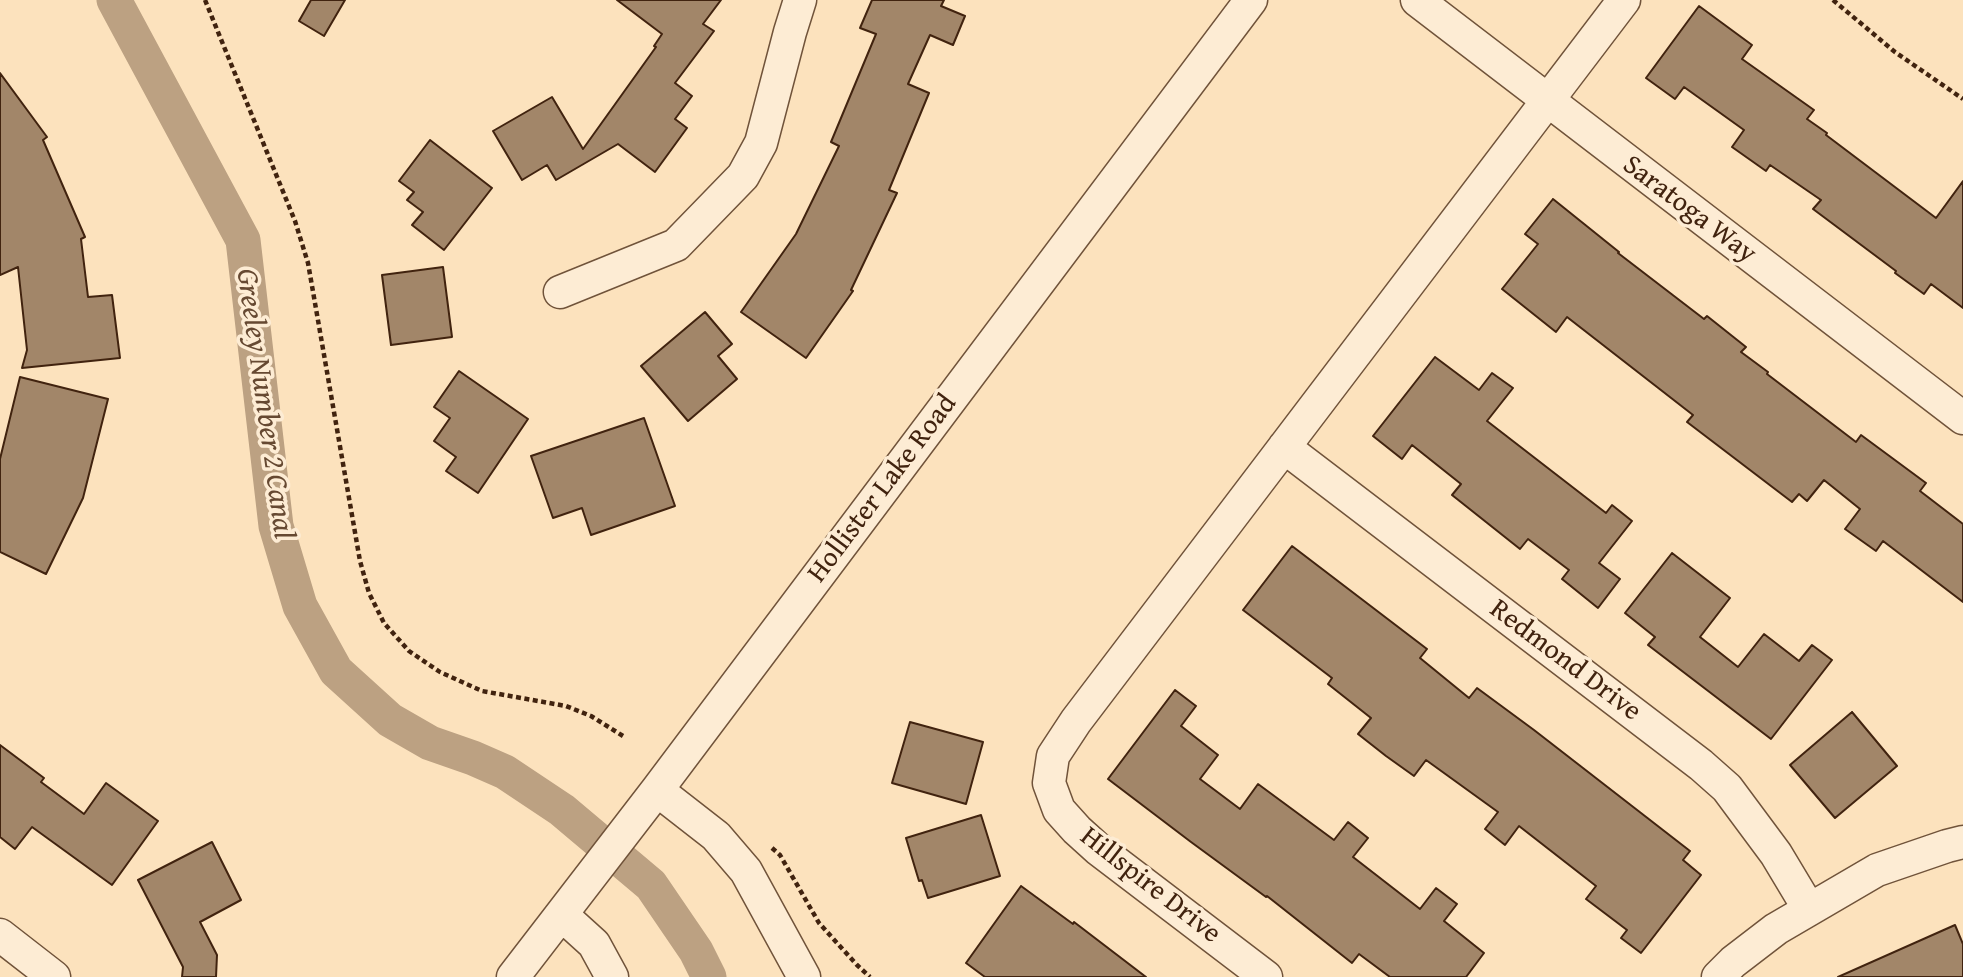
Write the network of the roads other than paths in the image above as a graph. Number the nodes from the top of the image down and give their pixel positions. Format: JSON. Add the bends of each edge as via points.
{"nodes":[{"id":1,"x":800,"y":0,"type":"edge"},
{"id":2,"x":1251,"y":0,"type":"edge"},
{"id":3,"x":1417,"y":0,"type":"edge"},
{"id":4,"x":1624,"y":0,"type":"edge"},
{"id":5,"x":1546,"y":101,"type":"junction"},
{"id":6,"x":560,"y":292,"type":"dead end"},
{"id":7,"x":1963,"y":418,"type":"edge"},
{"id":8,"x":1284,"y":447,"type":"junction"},
{"id":9,"x":649,"y":800,"type":"junction"},
{"id":10,"x":1963,"y":842,"type":"edge"},
{"id":11,"x":570,"y":904,"type":"junction"},
{"id":12,"x":1809,"y":909,"type":"junction"},
{"id":13,"x":0,"y":935,"type":"edge"},
{"id":14,"x":54,"y":977,"type":"edge"},
{"id":15,"x":513,"y":977,"type":"edge"},
{"id":16,"x":612,"y":977,"type":"edge"},
{"id":17,"x":804,"y":977,"type":"edge"},
{"id":18,"x":1266,"y":977,"type":"edge"},
{"id":19,"x":1718,"y":977,"type":"edge"}],
"edges":[{"from":1,"to":6,"type":"street","via":[[761,143],[743,176],[676,245]]},
{"from":2,"to":9,"type":"street","name":"Hollister Lake Road"},
{"from":3,"to":5,"type":"street","name":"Saratoga Way"},
{"from":4,"to":5,"type":"street"},
{"from":5,"to":7,"type":"street","name":"Saratoga Way"},
{"from":5,"to":8,"type":"street"},
{"from":8,"to":12,"type":"street","name":"Redmond Drive","via":[[1727,788],[1776,854]]},
{"from":8,"to":18,"type":"street","name":"Hillspire Drive","via":[[1063,738],[1053,756],[1049,783],[1059,810],[1098,849]]},
{"from":9,"to":11,"type":"street","name":"Hollister Lake Road"},
{"from":9,"to":17,"type":"street","via":[[716,836],[747,871]]},
{"from":10,"to":12,"type":"street","via":[[1877,870]]},
{"from":11,"to":15,"type":"street","name":"Hollister Lake Road"},
{"from":11,"to":16,"type":"street"},
{"from":12,"to":19,"type":"street","via":[[1776,929]]},
{"from":13,"to":14,"type":"street"}]}
